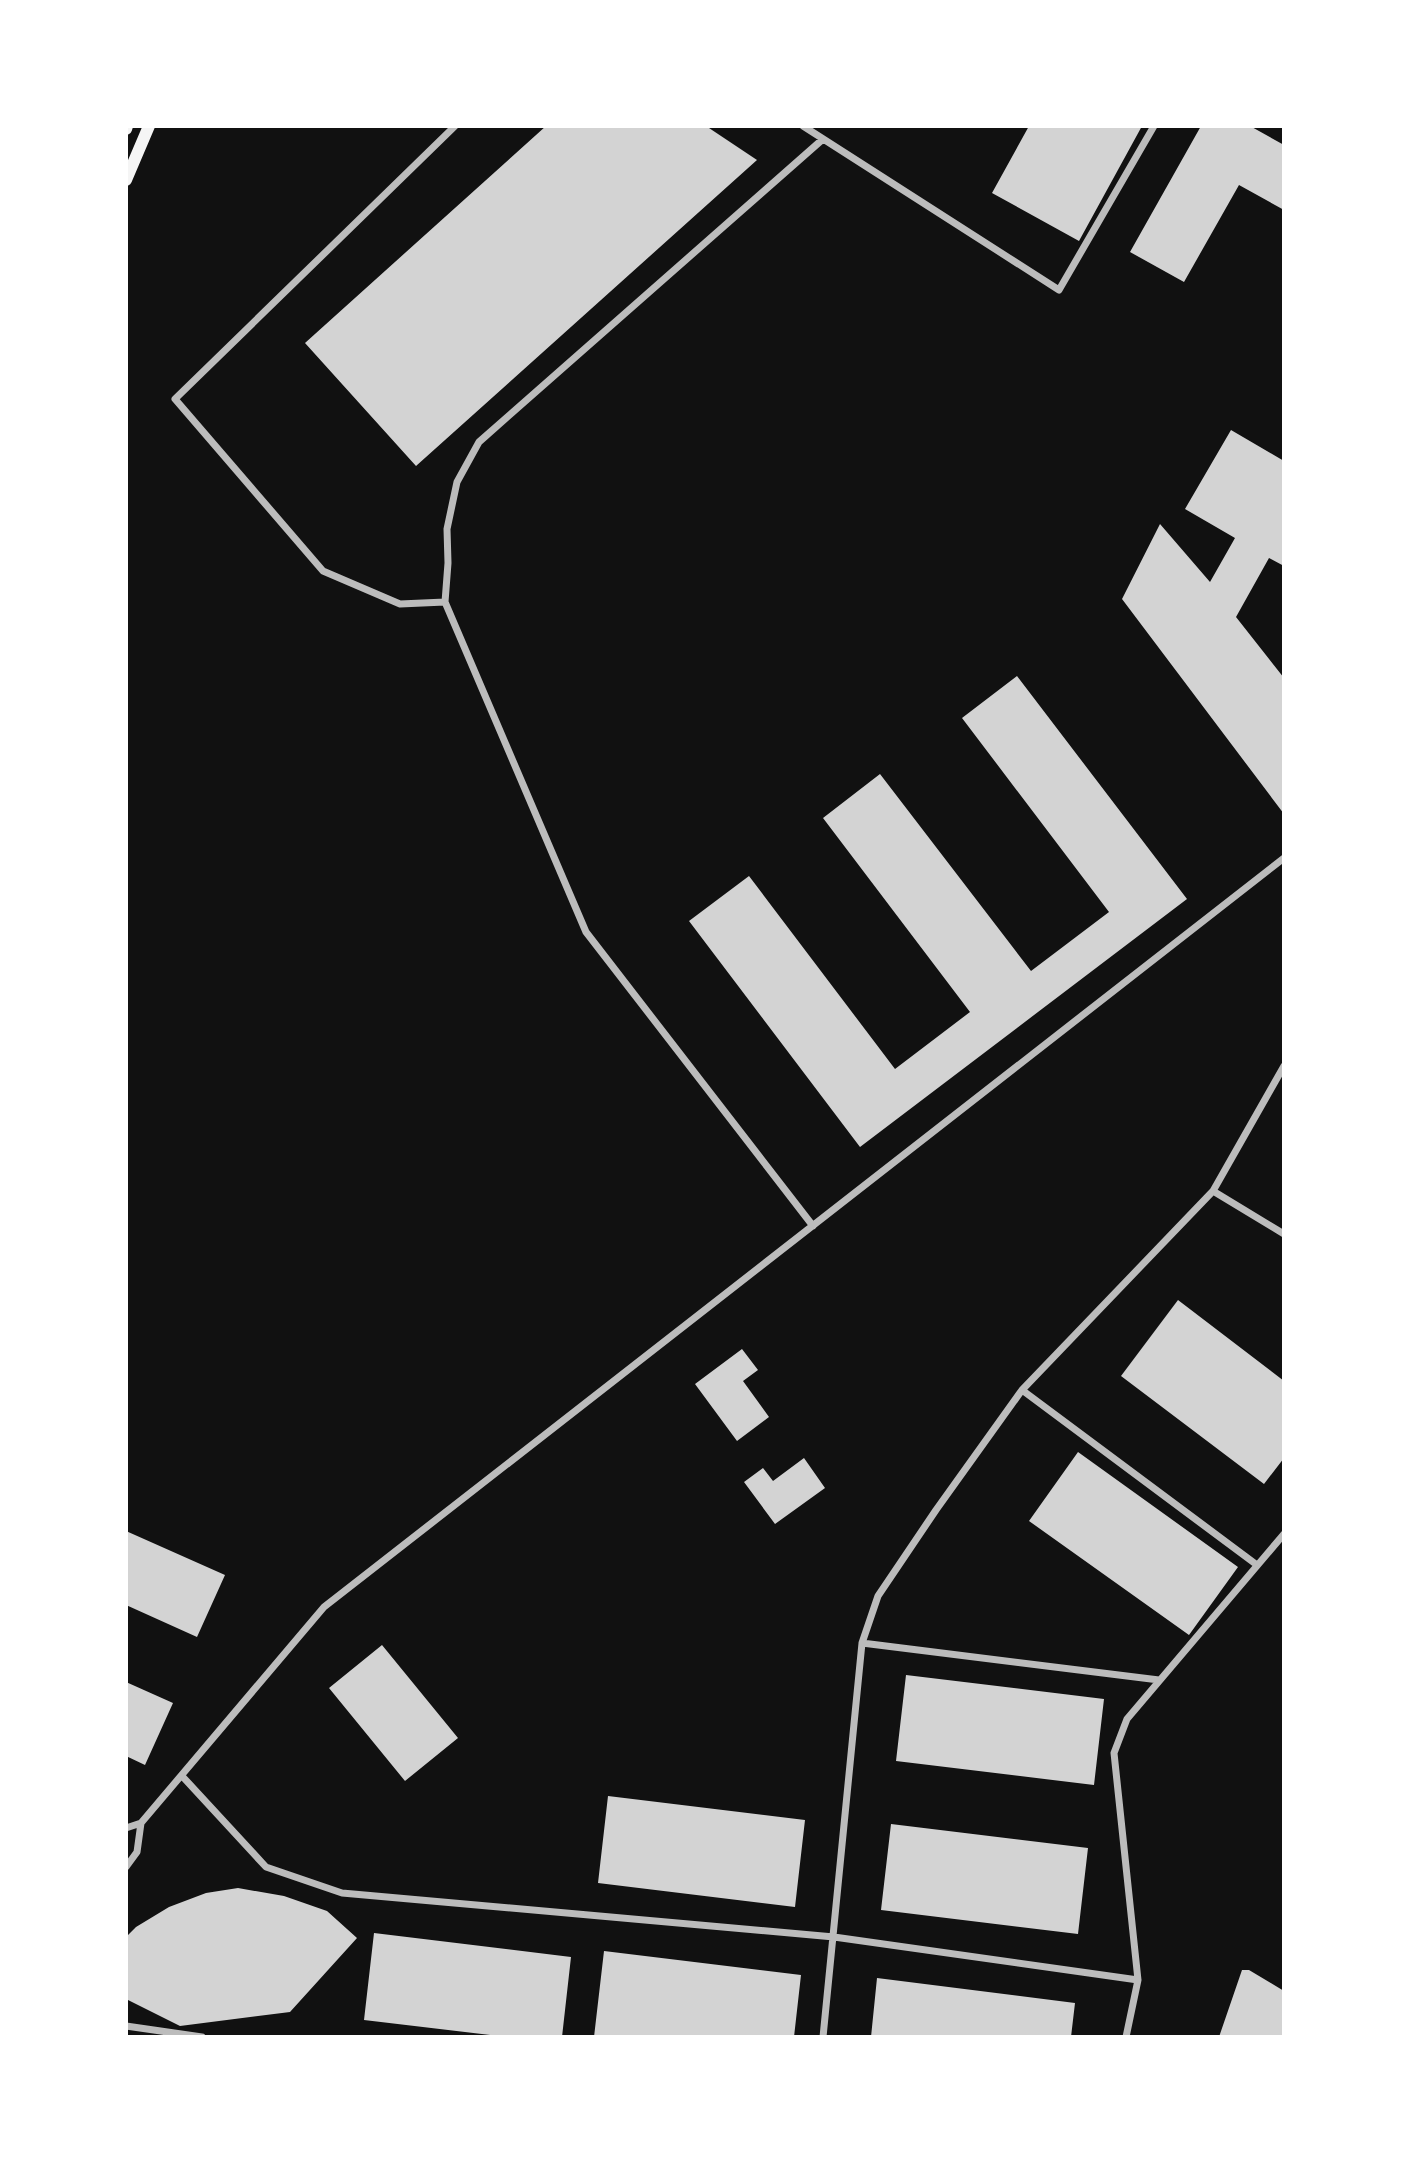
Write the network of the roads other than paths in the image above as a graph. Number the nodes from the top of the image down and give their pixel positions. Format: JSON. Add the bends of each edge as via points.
{"nodes":[{"id":1,"x":149,"y":126,"type":"edge"},
{"id":2,"x":455,"y":126,"type":"edge"},
{"id":3,"x":803,"y":126,"type":"edge"},
{"id":4,"x":1154,"y":126,"type":"edge"},
{"id":5,"x":823,"y":139,"type":"junction"},
{"id":6,"x":126,"y":180,"type":"edge"},
{"id":7,"x":444,"y":603,"type":"junction"},
{"id":8,"x":1284,"y":858,"type":"edge"},
{"id":9,"x":1284,"y":1066,"type":"edge"},
{"id":10,"x":1213,"y":1191,"type":"junction"},
{"id":11,"x":813,"y":1226,"type":"junction"},
{"id":12,"x":1284,"y":1234,"type":"edge"},
{"id":13,"x":1022,"y":1390,"type":"junction"},
{"id":14,"x":1284,"y":1534,"type":"edge"},
{"id":15,"x":1257,"y":1565,"type":"junction"},
{"id":16,"x":862,"y":1643,"type":"junction"},
{"id":17,"x":1159,"y":1680,"type":"junction"},
{"id":18,"x":182,"y":1776,"type":"junction"},
{"id":19,"x":141,"y":1823,"type":"junction"},
{"id":20,"x":126,"y":1828,"type":"edge"},
{"id":21,"x":126,"y":1867,"type":"edge"},
{"id":22,"x":834,"y":1937,"type":"junction"},
{"id":23,"x":1138,"y":1980,"type":"junction"},
{"id":24,"x":126,"y":2026,"type":"edge"},
{"id":25,"x":202,"y":2037,"type":"edge"},
{"id":26,"x":823,"y":2037,"type":"edge"},
{"id":27,"x":1126,"y":2037,"type":"edge"}],
"edges":[{"from":1,"to":6,"type":"main road"},
{"from":2,"to":7,"type":"street","via":[[175,399],[323,571],[400,604]]},
{"from":3,"to":5,"type":"street"},
{"from":4,"to":5,"type":"street","via":[[1059,290]]},
{"from":5,"to":7,"type":"street","via":[[479,442],[457,482],[447,530]]},
{"from":7,"to":11,"type":"street","via":[[586,932]]},
{"from":8,"to":11,"type":"street"},
{"from":9,"to":10,"type":"street"},
{"from":10,"to":12,"type":"street"},
{"from":10,"to":13,"type":"street"},
{"from":11,"to":18,"type":"street","via":[[324,1607]]},
{"from":13,"to":15,"type":"street"},
{"from":13,"to":16,"type":"street","via":[[878,1596]]},
{"from":14,"to":15,"type":"street"},
{"from":15,"to":17,"type":"street"},
{"from":16,"to":17,"type":"street"},
{"from":16,"to":22,"type":"street"},
{"from":17,"to":23,"type":"street","via":[[1127,1719],[1114,1753]]},
{"from":18,"to":19,"type":"street"},
{"from":18,"to":22,"type":"street","via":[[266,1867],[342,1893]]},
{"from":19,"to":20,"type":"street"},
{"from":19,"to":21,"type":"street","via":[[137,1852]]},
{"from":22,"to":23,"type":"street"},
{"from":22,"to":26,"type":"street"},
{"from":23,"to":27,"type":"street"},
{"from":24,"to":25,"type":"street"}]}
